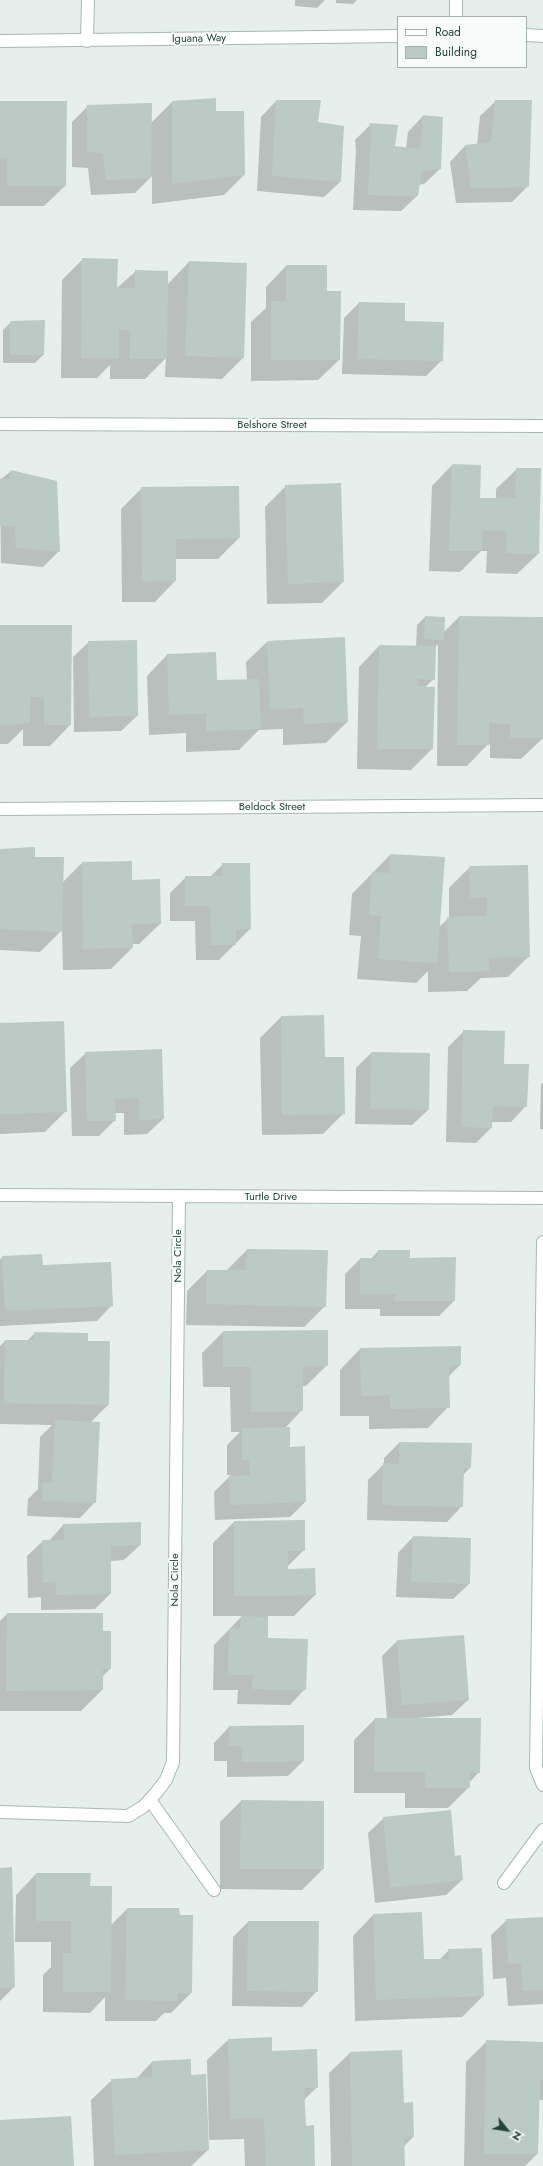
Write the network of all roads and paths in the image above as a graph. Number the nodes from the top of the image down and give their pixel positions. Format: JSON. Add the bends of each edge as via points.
{"nodes":[{"id":1,"x":88,"y":0,"type":"edge"},
{"id":2,"x":456,"y":0,"type":"edge"},
{"id":3,"x":456,"y":16,"type":"edge"},
{"id":4,"x":527,"y":35,"type":"edge"},
{"id":5,"x":397,"y":36,"type":"edge"},
{"id":6,"x":543,"y":36,"type":"edge"},
{"id":7,"x":0,"y":41,"type":"edge"},
{"id":8,"x":87,"y":41,"type":"junction"},
{"id":9,"x":0,"y":424,"type":"edge"},
{"id":10,"x":543,"y":426,"type":"edge"},
{"id":11,"x":543,"y":806,"type":"edge"},
{"id":12,"x":0,"y":809,"type":"edge"},
{"id":13,"x":0,"y":1195,"type":"edge"},
{"id":14,"x":179,"y":1197,"type":"junction"},
{"id":15,"x":543,"y":1198,"type":"edge"},
{"id":16,"x":543,"y":1242,"type":"edge"},
{"id":17,"x":543,"y":1784,"type":"edge"},
{"id":18,"x":150,"y":1800,"type":"junction"},
{"id":19,"x":0,"y":1812,"type":"edge"},
{"id":20,"x":543,"y":1830,"type":"edge"},
{"id":21,"x":504,"y":1883,"type":"dead end"},
{"id":22,"x":214,"y":1890,"type":"dead end"}],
"edges":[{"from":1,"to":8,"type":"street"},
{"from":2,"to":3,"type":"street"},
{"from":4,"to":6,"type":"street"},
{"from":5,"to":8,"type":"street","name":"Iguana Way"},
{"from":7,"to":8,"type":"street","name":"Iguana Way"},
{"from":9,"to":10,"type":"street","name":"Belshore Street"},
{"from":11,"to":12,"type":"street","name":"Beldock Street"},
{"from":13,"to":14,"type":"street","name":"Turtle Drive"},
{"from":14,"to":15,"type":"street","name":"Turtle Drive"},
{"from":14,"to":18,"type":"street","name":"Nola Circle","via":[[174,1753],[168,1776]]},
{"from":16,"to":17,"type":"street","via":[[536,1768]]},
{"from":18,"to":19,"type":"street","name":"Nola Circle","via":[[136,1812],[119,1817]]},
{"from":18,"to":22,"type":"street"},
{"from":20,"to":21,"type":"street"}]}
